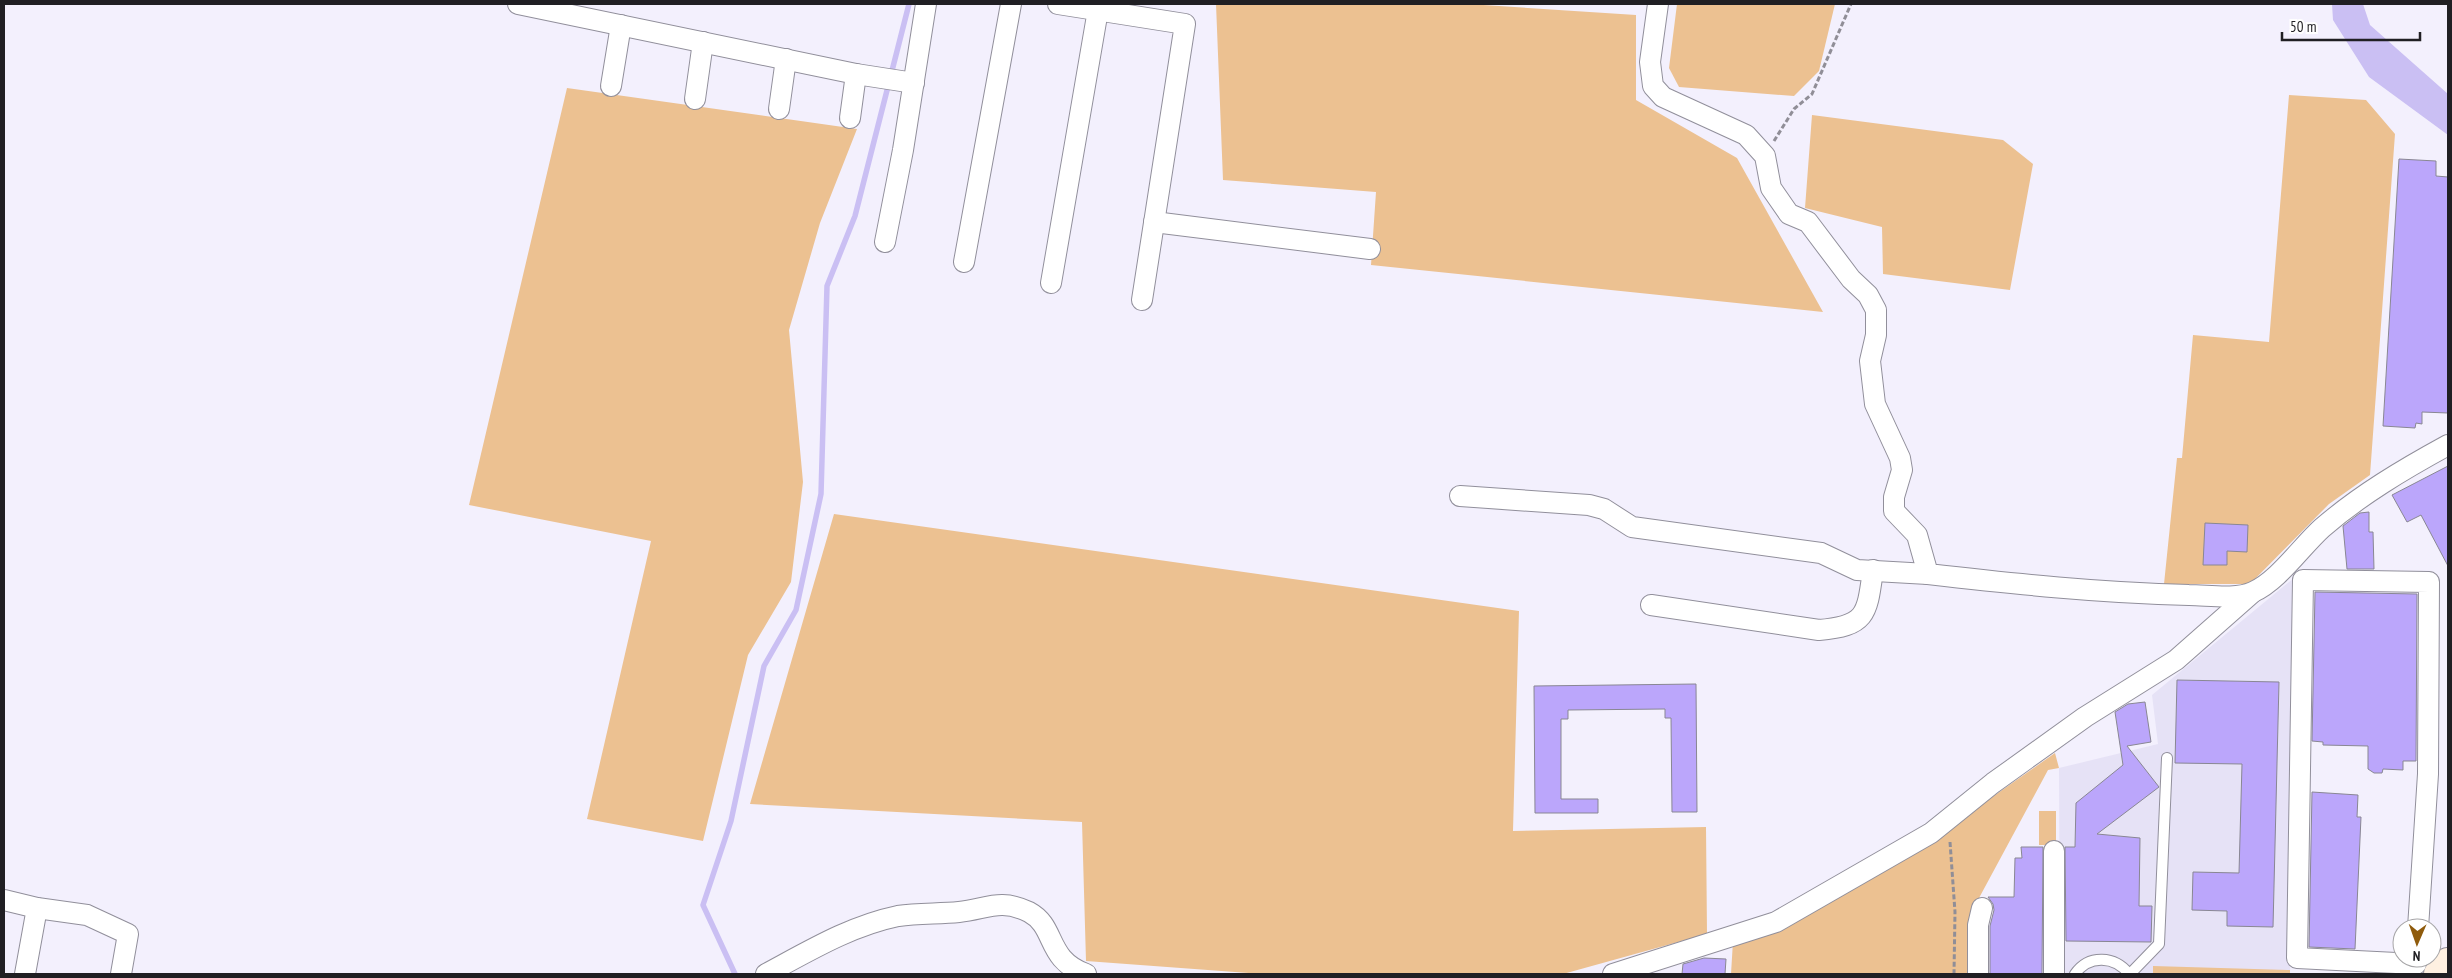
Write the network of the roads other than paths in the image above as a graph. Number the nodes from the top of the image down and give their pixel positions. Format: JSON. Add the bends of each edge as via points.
{"nodes":[{"id":1,"x":518,"y":4,"type":"edge"},
{"id":2,"x":926,"y":4,"type":"edge"},
{"id":3,"x":1011,"y":4,"type":"edge"},
{"id":4,"x":1058,"y":4,"type":"edge"},
{"id":5,"x":1658,"y":4,"type":"edge"},
{"id":6,"x":1098,"y":10,"type":"junction"},
{"id":7,"x":621,"y":25,"type":"junction"},
{"id":8,"x":703,"y":42,"type":"junction"},
{"id":9,"x":786,"y":59,"type":"junction"},
{"id":10,"x":856,"y":74,"type":"junction"},
{"id":11,"x":914,"y":83,"type":"junction"},
{"id":12,"x":611,"y":86,"type":"dead end"},
{"id":13,"x":695,"y":99,"type":"dead end"},
{"id":14,"x":779,"y":109,"type":"dead end"},
{"id":15,"x":850,"y":118,"type":"dead end"},
{"id":16,"x":1154,"y":222,"type":"junction"},
{"id":17,"x":885,"y":242,"type":"dead end"},
{"id":18,"x":1370,"y":249,"type":"dead end"},
{"id":19,"x":964,"y":262,"type":"dead end"},
{"id":20,"x":1050,"y":283,"type":"dead end"},
{"id":21,"x":1142,"y":300,"type":"dead end"},
{"id":22,"x":2448,"y":445,"type":"edge"},
{"id":23,"x":1460,"y":496,"type":"dead end"},
{"id":24,"x":1873,"y":570,"type":"junction"},
{"id":25,"x":1928,"y":574,"type":"junction"},
{"id":26,"x":2252,"y":592,"type":"junction"},
{"id":27,"x":1651,"y":605,"type":"dead end"},
{"id":28,"x":2167,"y":758,"type":"dead end"},
{"id":29,"x":2054,"y":851,"type":"dead end"},
{"id":30,"x":4,"y":900,"type":"edge"},
{"id":31,"x":37,"y":908,"type":"junction"},
{"id":32,"x":1982,"y":908,"type":"dead end"},
{"id":33,"x":2419,"y":918,"type":"edge"},
{"id":34,"x":2448,"y":962,"type":"edge"},
{"id":35,"x":2392,"y":965,"type":"edge"},
{"id":36,"x":2338,"y":968,"type":"edge"},
{"id":37,"x":25,"y":974,"type":"edge"},
{"id":38,"x":121,"y":974,"type":"edge"},
{"id":39,"x":766,"y":974,"type":"edge"},
{"id":40,"x":1086,"y":974,"type":"edge"},
{"id":41,"x":1613,"y":974,"type":"edge"},
{"id":42,"x":1978,"y":974,"type":"edge"},
{"id":43,"x":2054,"y":974,"type":"edge"},
{"id":44,"x":2075,"y":974,"type":"edge"},
{"id":45,"x":2130,"y":974,"type":"edge"},
{"id":46,"x":2438,"y":974,"type":"edge"}],
"edges":[{"from":1,"to":7,"type":"street"},
{"from":2,"to":11,"type":"street"},
{"from":3,"to":19,"type":"street"},
{"from":4,"to":6,"type":"street"},
{"from":5,"to":25,"type":"street","via":[[1650,62],[1653,86],[1663,96],[1746,135],[1765,156],[1771,188],[1789,214],[1808,222],[1851,279],[1868,295],[1876,310],[1871,381],[1875,404],[1900,458],[1902,470],[1894,497],[1894,511],[1917,535]]},
{"from":6,"to":16,"type":"street","via":[[1185,24]]},
{"from":6,"to":20,"type":"street"},
{"from":7,"to":8,"type":"street"},
{"from":7,"to":12,"type":"street"},
{"from":8,"to":9,"type":"street"},
{"from":8,"to":13,"type":"street"},
{"from":9,"to":10,"type":"street"},
{"from":9,"to":14,"type":"street"},
{"from":10,"to":11,"type":"street"},
{"from":10,"to":15,"type":"street"},
{"from":11,"to":17,"type":"street"},
{"from":16,"to":18,"type":"street"},
{"from":16,"to":21,"type":"street"},
{"from":22,"to":26,"type":"street","via":[[2399,472],[2331,520],[2267,583]]},
{"from":23,"to":24,"type":"street","via":[[1589,505],[1604,509],[1632,527],[1822,553],[1857,570]]},
{"from":24,"to":25,"type":"street"},
{"from":24,"to":27,"type":"street","via":[[1868,606],[1860,618],[1840,628],[1819,630]]},
{"from":25,"to":26,"type":"street","via":[[2133,594],[2234,595]]},
{"from":26,"to":41,"type":"street","via":[[2176,660],[2084,717],[1931,833],[1776,922]]},
{"from":28,"to":45,"type":"lane","via":[[2159,944]]},
{"from":29,"to":43,"type":"street"},
{"from":30,"to":31,"type":"street"},
{"from":31,"to":37,"type":"street"},
{"from":31,"to":38,"type":"street","via":[[88,915],[128,934]]},
{"from":32,"to":42,"type":"street","via":[[1978,925]]},
{"from":33,"to":36,"type":"street","via":[[2428,774],[2429,582],[2303,580],[2297,958]]},
{"from":34,"to":46,"type":"street"},
{"from":35,"to":36,"type":"street"},
{"from":39,"to":40,"type":"street","via":[[836,935],[899,916],[962,912],[984,905],[1013,905],[1032,914],[1043,925],[1059,957],[1071,968]]},
{"from":44,"to":45,"type":"lane","via":[[2083,966],[2101,959],[2117,963]]}]}
